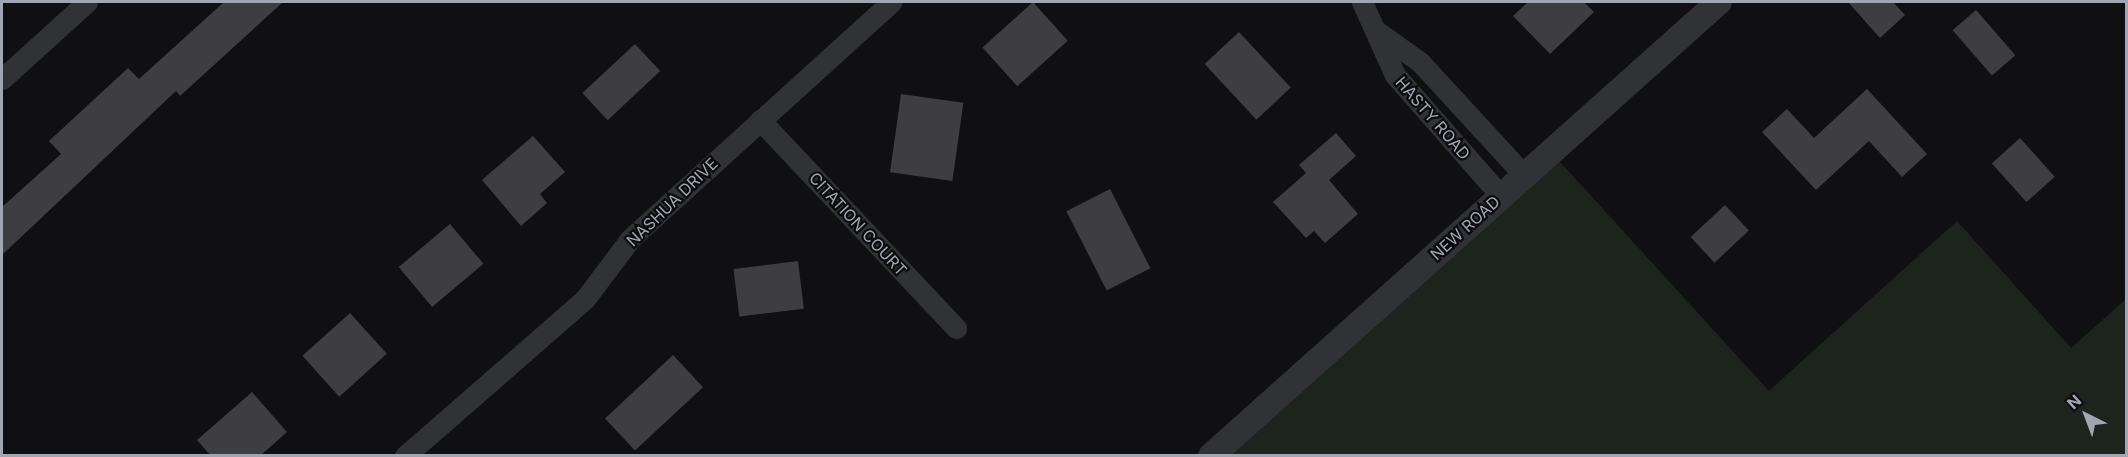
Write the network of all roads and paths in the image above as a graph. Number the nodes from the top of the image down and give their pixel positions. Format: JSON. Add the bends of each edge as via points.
{"nodes":[{"id":1,"x":87,"y":2,"type":"edge"},
{"id":2,"x":891,"y":2,"type":"edge"},
{"id":3,"x":1362,"y":2,"type":"edge"},
{"id":4,"x":1719,"y":2,"type":"edge"},
{"id":5,"x":1378,"y":32,"type":"junction"},
{"id":6,"x":2,"y":79,"type":"edge"},
{"id":7,"x":760,"y":120,"type":"junction"},
{"id":8,"x":1524,"y":175,"type":"junction"},
{"id":9,"x":1501,"y":196,"type":"junction"},
{"id":10,"x":956,"y":328,"type":"dead end"},
{"id":11,"x":405,"y":456,"type":"edge"},
{"id":12,"x":1211,"y":456,"type":"edge"}],
"edges":[{"from":1,"to":6,"type":"street"},
{"from":2,"to":7,"type":"street","name":"NASHUA DRIVE"},
{"from":3,"to":5,"type":"street","name":"HASTY ROAD"},
{"from":4,"to":8,"type":"street","name":"NEW ROAD"},
{"from":5,"to":8,"type":"street","name":"HASTY ROAD","via":[[1420,62]]},
{"from":5,"to":9,"type":"street","name":"HASTY ROAD","via":[[1395,75]]},
{"from":7,"to":10,"type":"street","name":"CITATION COURT"},
{"from":7,"to":11,"type":"street","name":"NASHUA DRIVE","via":[[630,239],[585,299]]},
{"from":8,"to":9,"type":"street","name":"NEW ROAD"},
{"from":9,"to":12,"type":"street","name":"NEW ROAD"}]}
